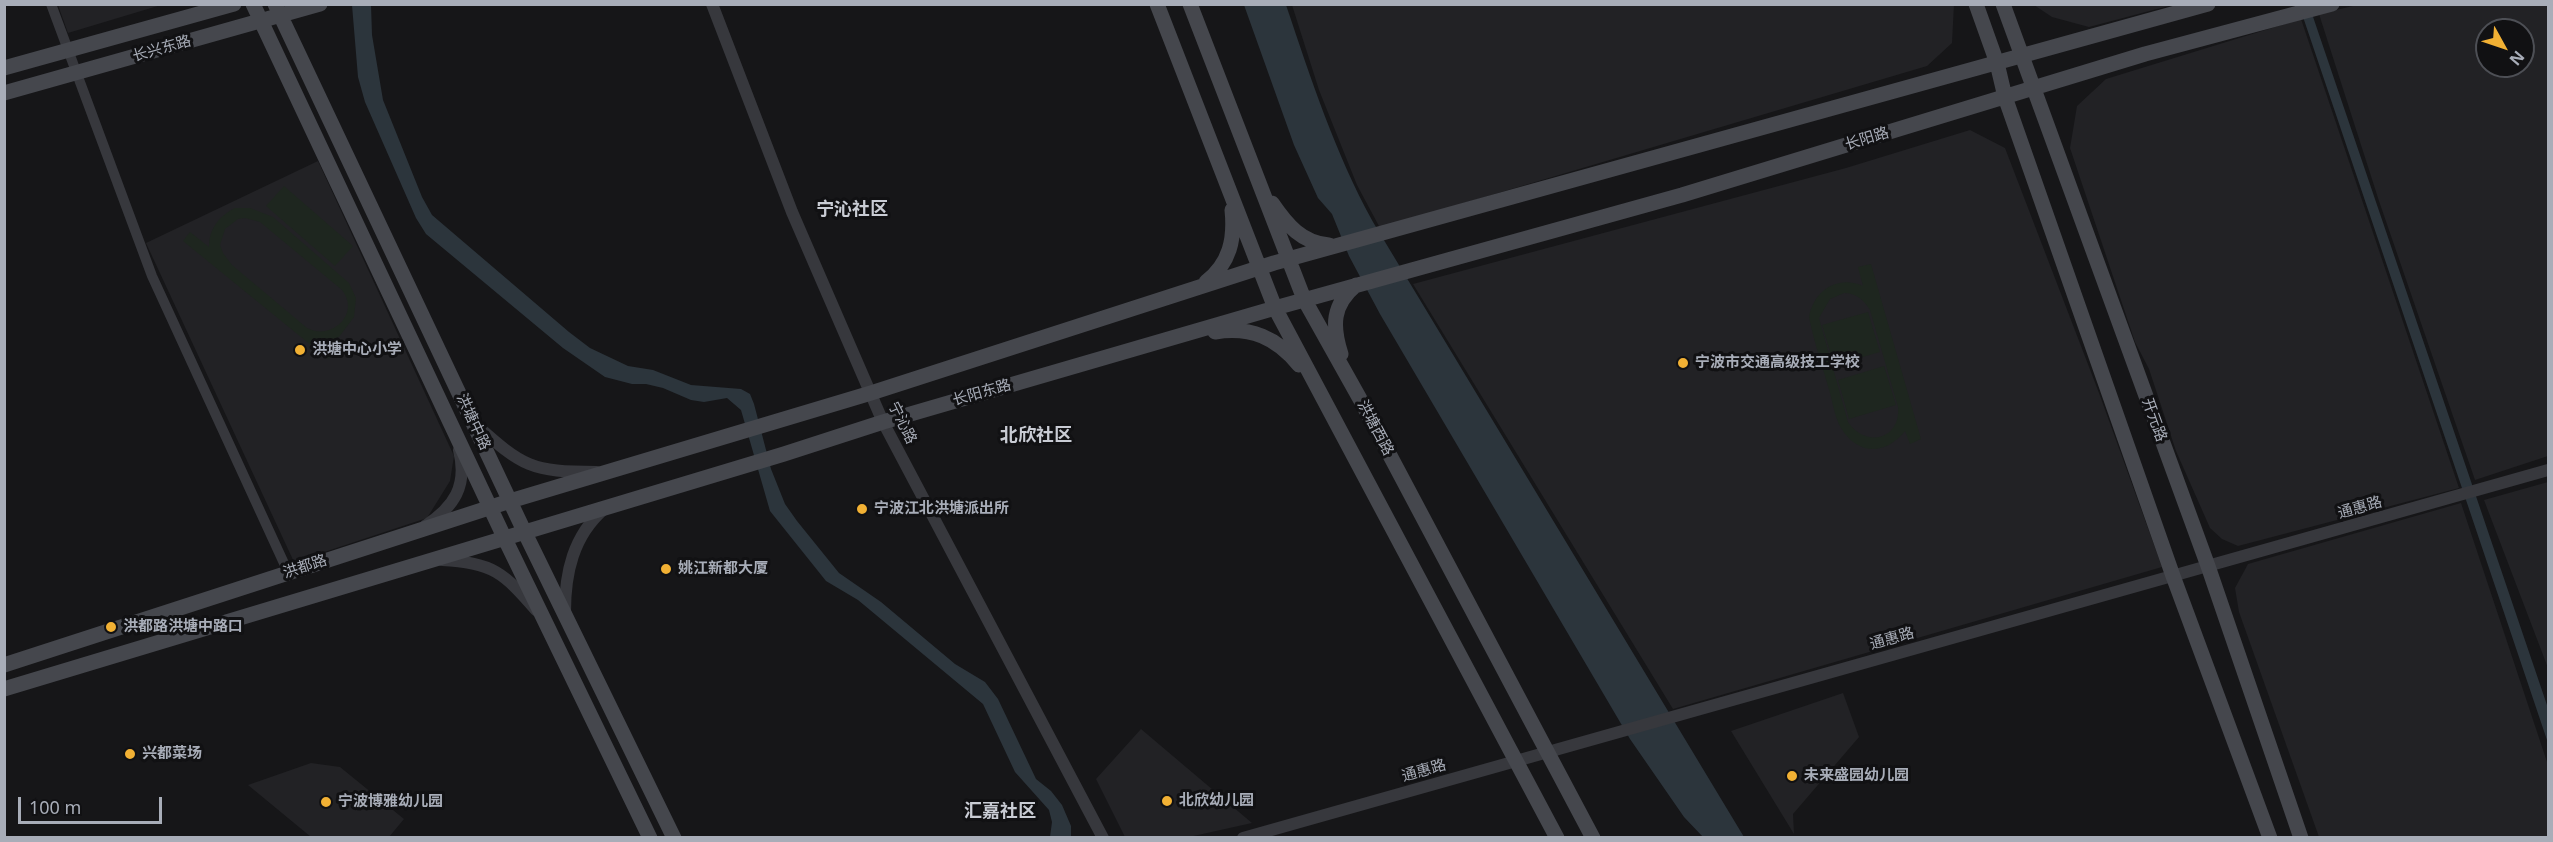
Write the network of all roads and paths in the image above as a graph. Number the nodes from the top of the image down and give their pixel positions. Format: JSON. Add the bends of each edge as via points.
{"nodes":[{"id":1,"x":51,"y":4,"type":"edge"},
{"id":2,"x":234,"y":4,"type":"edge"},
{"id":3,"x":253,"y":4,"type":"edge"},
{"id":4,"x":320,"y":4,"type":"edge"},
{"id":5,"x":712,"y":4,"type":"edge"},
{"id":6,"x":1157,"y":4,"type":"edge"},
{"id":7,"x":1190,"y":4,"type":"edge"},
{"id":8,"x":1976,"y":4,"type":"edge"},
{"id":9,"x":2003,"y":4,"type":"edge"},
{"id":10,"x":2208,"y":4,"type":"edge"},
{"id":11,"x":2332,"y":4,"type":"edge"},
{"id":12,"x":278,"y":10,"type":"edge"},
{"id":13,"x":261,"y":22,"type":"junction"},
{"id":14,"x":67,"y":51,"type":"junction"},
{"id":15,"x":2021,"y":56,"type":"junction"},
{"id":16,"x":1997,"y":63,"type":"junction"},
{"id":17,"x":4,"y":68,"type":"edge"},
{"id":18,"x":77,"y":73,"type":"junction"},
{"id":19,"x":2032,"y":88,"type":"junction"},
{"id":20,"x":4,"y":93,"type":"edge"},
{"id":21,"x":2005,"y":97,"type":"junction"},
{"id":22,"x":1258,"y":181,"type":"junction"},
{"id":23,"x":1230,"y":192,"type":"junction"},
{"id":24,"x":1338,"y":245,"type":"junction"},
{"id":25,"x":1288,"y":259,"type":"junction"},
{"id":26,"x":1258,"y":267,"type":"junction"},
{"id":27,"x":1359,"y":284,"type":"junction"},
{"id":28,"x":1201,"y":286,"type":"junction"},
{"id":29,"x":1304,"y":300,"type":"junction"},
{"id":30,"x":1275,"y":308,"type":"junction"},
{"id":31,"x":1165,"y":340,"type":"junction"},
{"id":32,"x":1350,"y":382,"type":"junction"},
{"id":33,"x":871,"y":393,"type":"junction"},
{"id":34,"x":1322,"y":396,"type":"junction"},
{"id":35,"x":472,"y":421,"type":"junction"},
{"id":36,"x":883,"y":422,"type":"junction"},
{"id":37,"x":455,"y":432,"type":"junction"},
{"id":38,"x":2548,"y":470,"type":"edge"},
{"id":39,"x":607,"y":472,"type":"junction"},
{"id":40,"x":510,"y":501,"type":"junction"},
{"id":41,"x":490,"y":507,"type":"junction"},
{"id":42,"x":605,"y":508,"type":"junction"},
{"id":43,"x":416,"y":531,"type":"junction"},
{"id":44,"x":525,"y":533,"type":"junction"},
{"id":45,"x":505,"y":539,"type":"junction"},
{"id":46,"x":436,"y":560,"type":"junction"},
{"id":47,"x":2208,"y":566,"type":"junction"},
{"id":48,"x":288,"y":572,"type":"junction"},
{"id":49,"x":2173,"y":576,"type":"junction"},
{"id":50,"x":565,"y":614,"type":"junction"},
{"id":51,"x":545,"y":620,"type":"junction"},
{"id":52,"x":4,"y":665,"type":"edge"},
{"id":53,"x":4,"y":689,"type":"edge"},
{"id":54,"x":1546,"y":751,"type":"junction"},
{"id":55,"x":1515,"y":760,"type":"junction"},
{"id":56,"x":650,"y":837,"type":"edge"},
{"id":57,"x":674,"y":837,"type":"edge"},
{"id":58,"x":1103,"y":837,"type":"edge"},
{"id":59,"x":1243,"y":837,"type":"edge"},
{"id":60,"x":1557,"y":837,"type":"edge"},
{"id":61,"x":1593,"y":837,"type":"edge"},
{"id":62,"x":2270,"y":837,"type":"edge"},
{"id":63,"x":2301,"y":837,"type":"edge"}],
"edges":[{"from":1,"to":14,"type":"street"},
{"from":2,"to":14,"type":"main road","name":"长兴东路"},
{"from":3,"to":13,"type":"main road","name":"洪塘中路"},
{"from":4,"to":12,"type":"main road","name":"长兴东路"},
{"from":5,"to":33,"type":"street","name":"宁沁路","via":[[792,212]]},
{"from":6,"to":23,"type":"main road"},
{"from":7,"to":22,"type":"main road","name":"洪塘西路"},
{"from":8,"to":16,"type":"main road"},
{"from":9,"to":15,"type":"main road","name":"开元路"},
{"from":10,"to":15,"type":"main road"},
{"from":11,"to":19,"type":"main road","name":"长阳路"},
{"from":12,"to":13,"type":"main road","name":"长兴东路"},
{"from":12,"to":35,"type":"main road","name":"洪塘中路"},
{"from":13,"to":18,"type":"main road","name":"长兴东路"},
{"from":13,"to":37,"type":"main road","name":"洪塘中路"},
{"from":14,"to":17,"type":"main road","name":"长兴东路"},
{"from":14,"to":18,"type":"street"},
{"from":15,"to":16,"type":"main road"},
{"from":15,"to":19,"type":"main road","name":"开元路"},
{"from":16,"to":21,"type":"main road"},
{"from":16,"to":24,"type":"main road"},
{"from":18,"to":20,"type":"main road","name":"长兴东路"},
{"from":18,"to":48,"type":"street","via":[[152,276]]},
{"from":19,"to":21,"type":"main road","name":"长阳路"},
{"from":19,"to":47,"type":"main road","name":"开元路"},
{"from":21,"to":27,"type":"main road","name":"长阳路","via":[[1682,195]]},
{"from":21,"to":49,"type":"main road"},
{"from":22,"to":24,"type":"main road","via":[[1296,232],[1316,244]]},
{"from":22,"to":25,"type":"main road","name":"洪塘西路"},
{"from":23,"to":26,"type":"main road"},
{"from":23,"to":28,"type":"main road","via":[[1232,240],[1220,270]]},
{"from":24,"to":25,"type":"main road"},
{"from":25,"to":26,"type":"main road"},
{"from":25,"to":29,"type":"main road","name":"洪塘西路"},
{"from":26,"to":28,"type":"main road"},
{"from":26,"to":30,"type":"main road"},
{"from":27,"to":29,"type":"main road","name":"长阳东路"},
{"from":27,"to":32,"type":"main road","via":[[1340,304],[1334,326]]},
{"from":28,"to":33,"type":"main road"},
{"from":29,"to":30,"type":"main road","name":"长阳东路"},
{"from":29,"to":32,"type":"main road","name":"洪塘西路"},
{"from":30,"to":31,"type":"main road","name":"长阳东路"},
{"from":30,"to":34,"type":"main road"},
{"from":31,"to":34,"type":"main road","via":[[1224,331],[1257,332],[1286,351]]},
{"from":31,"to":36,"type":"main road","name":"长阳东路"},
{"from":32,"to":54,"type":"main road","name":"洪塘西路"},
{"from":33,"to":36,"type":"street","name":"宁沁路"},
{"from":33,"to":39,"type":"main road"},
{"from":34,"to":55,"type":"main road"},
{"from":35,"to":39,"type":"street","via":[[514,458],[532,467],[553,472]]},
{"from":35,"to":40,"type":"main road","name":"洪塘中路"},
{"from":36,"to":42,"type":"main road","name":"长阳东路"},
{"from":36,"to":58,"type":"street","name":"宁沁路"},
{"from":37,"to":41,"type":"main road","name":"洪塘中路"},
{"from":37,"to":43,"type":"street","via":[[463,476],[458,491],[444,511]]},
{"from":38,"to":47,"type":"street","name":"通惠路"},
{"from":39,"to":40,"type":"main road","name":"洪都路"},
{"from":40,"to":41,"type":"main road","name":"洪都路"},
{"from":40,"to":44,"type":"main road","name":"洪塘中路"},
{"from":41,"to":43,"type":"main road","name":"洪都路"},
{"from":41,"to":45,"type":"main road","name":"洪塘中路"},
{"from":42,"to":44,"type":"main road","name":"洪都路"},
{"from":42,"to":50,"type":"street","via":[[575,548],[565,588]]},
{"from":43,"to":48,"type":"main road","name":"洪都路"},
{"from":44,"to":45,"type":"main road","name":"洪都路"},
{"from":44,"to":50,"type":"main road","name":"洪塘中路"},
{"from":45,"to":46,"type":"main road","name":"洪都路"},
{"from":45,"to":51,"type":"main road","name":"洪塘中路"},
{"from":46,"to":51,"type":"street","via":[[470,561],[486,567],[516,587]]},
{"from":46,"to":53,"type":"main road","name":"洪都路"},
{"from":47,"to":49,"type":"street","name":"通惠路"},
{"from":47,"to":63,"type":"main road","name":"开元路"},
{"from":48,"to":52,"type":"main road","name":"洪都路"},
{"from":49,"to":54,"type":"street","name":"通惠路"},
{"from":49,"to":62,"type":"main road"},
{"from":50,"to":57,"type":"main road","name":"洪塘中路"},
{"from":51,"to":56,"type":"main road","name":"洪塘中路"},
{"from":54,"to":55,"type":"street","name":"通惠路"},
{"from":54,"to":61,"type":"main road","name":"洪塘西路"},
{"from":55,"to":59,"type":"street","name":"通惠路"},
{"from":55,"to":60,"type":"main road"}]}
